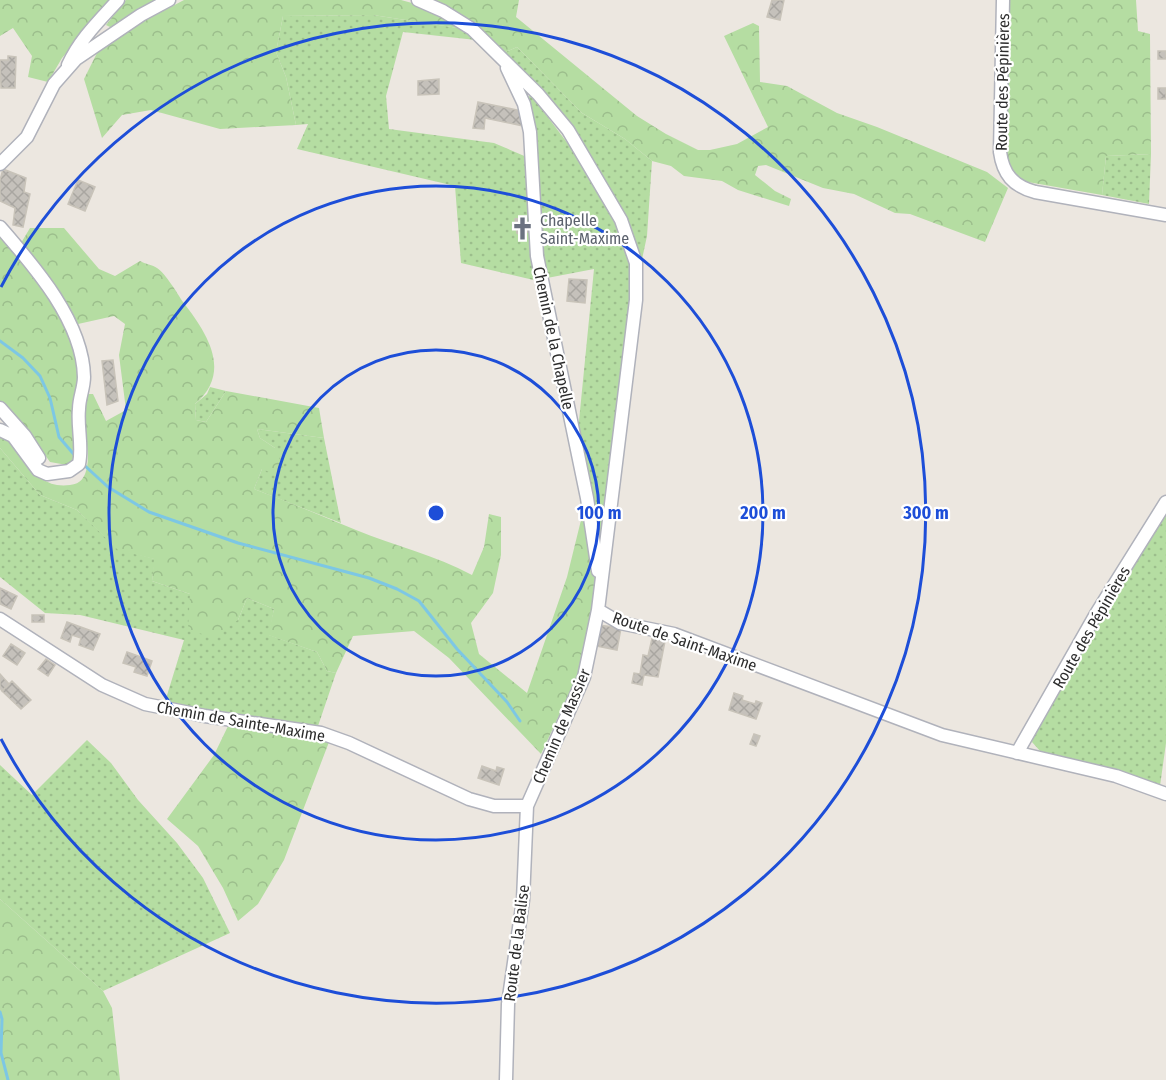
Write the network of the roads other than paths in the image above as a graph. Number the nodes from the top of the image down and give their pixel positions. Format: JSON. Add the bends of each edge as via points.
{"nodes":[{"id":1,"x":118,"y":0,"type":"edge"},
{"id":2,"x":169,"y":0,"type":"edge"},
{"id":3,"x":418,"y":0,"type":"edge"},
{"id":4,"x":1003,"y":0,"type":"edge"},
{"id":5,"x":502,"y":60,"type":"junction"},
{"id":6,"x":66,"y":69,"type":"junction"},
{"id":7,"x":0,"y":165,"type":"edge"},
{"id":8,"x":1166,"y":215,"type":"edge"},
{"id":9,"x":0,"y":227,"type":"edge"},
{"id":10,"x":0,"y":408,"type":"edge"},
{"id":11,"x":0,"y":430,"type":"edge"},
{"id":12,"x":52,"y":472,"type":"junction"},
{"id":13,"x":1166,"y":502,"type":"edge"},
{"id":14,"x":600,"y":584,"type":"junction"},
{"id":15,"x":598,"y":610,"type":"junction"},
{"id":16,"x":0,"y":619,"type":"edge"},
{"id":17,"x":1017,"y":753,"type":"junction"},
{"id":18,"x":1166,"y":794,"type":"edge"},
{"id":19,"x":527,"y":806,"type":"junction"},
{"id":20,"x":506,"y":1080,"type":"edge"}],
"edges":[{"from":1,"to":6,"type":"street","via":[[75,49]]},
{"from":2,"to":6,"type":"street","via":[[119,29]]},
{"from":3,"to":5,"type":"street","name":"Route de Saint-Maxime","via":[[472,29]]},
{"from":4,"to":8,"type":"street","name":"Route des Pépinières","via":[[1000,152],[1001,164],[1010,180],[1035,192]]},
{"from":5,"to":14,"type":"street","name":"Chemin de la Chapelle","via":[[524,104],[530,132],[537,256],[587,498]]},
{"from":5,"to":14,"type":"street","name":"Route de Saint-Maxime","via":[[538,94],[567,130],[621,220],[636,263],[636,300]]},
{"from":6,"to":7,"type":"street","via":[[27,137]]},
{"from":9,"to":12,"type":"street","via":[[53,296],[80,350],[84,378],[79,408],[80,459],[69,471]]},
{"from":10,"to":12,"type":"street"},
{"from":11,"to":12,"type":"street","via":[[13,436],[38,470]]},
{"from":13,"to":17,"type":"street","name":"Route des Pépinières","via":[[1096,614]]},
{"from":14,"to":15,"type":"street","name":"Route de Saint-Maxime"},
{"from":15,"to":17,"type":"street","name":"Route de Saint-Maxime","via":[[620,623],[674,634],[942,735]]},
{"from":15,"to":19,"type":"street","name":"Chemin de Massier","via":[[584,677]]},
{"from":16,"to":19,"type":"street","name":"Chemin de Sainte-Maxime","via":[[102,685],[145,704],[321,733],[469,799],[494,806]]},
{"from":17,"to":18,"type":"street","name":"Route de Saint-Maxime","via":[[1116,776]]},
{"from":19,"to":20,"type":"street","name":"Route de la Balise","via":[[523,900],[508,1004]]}]}
